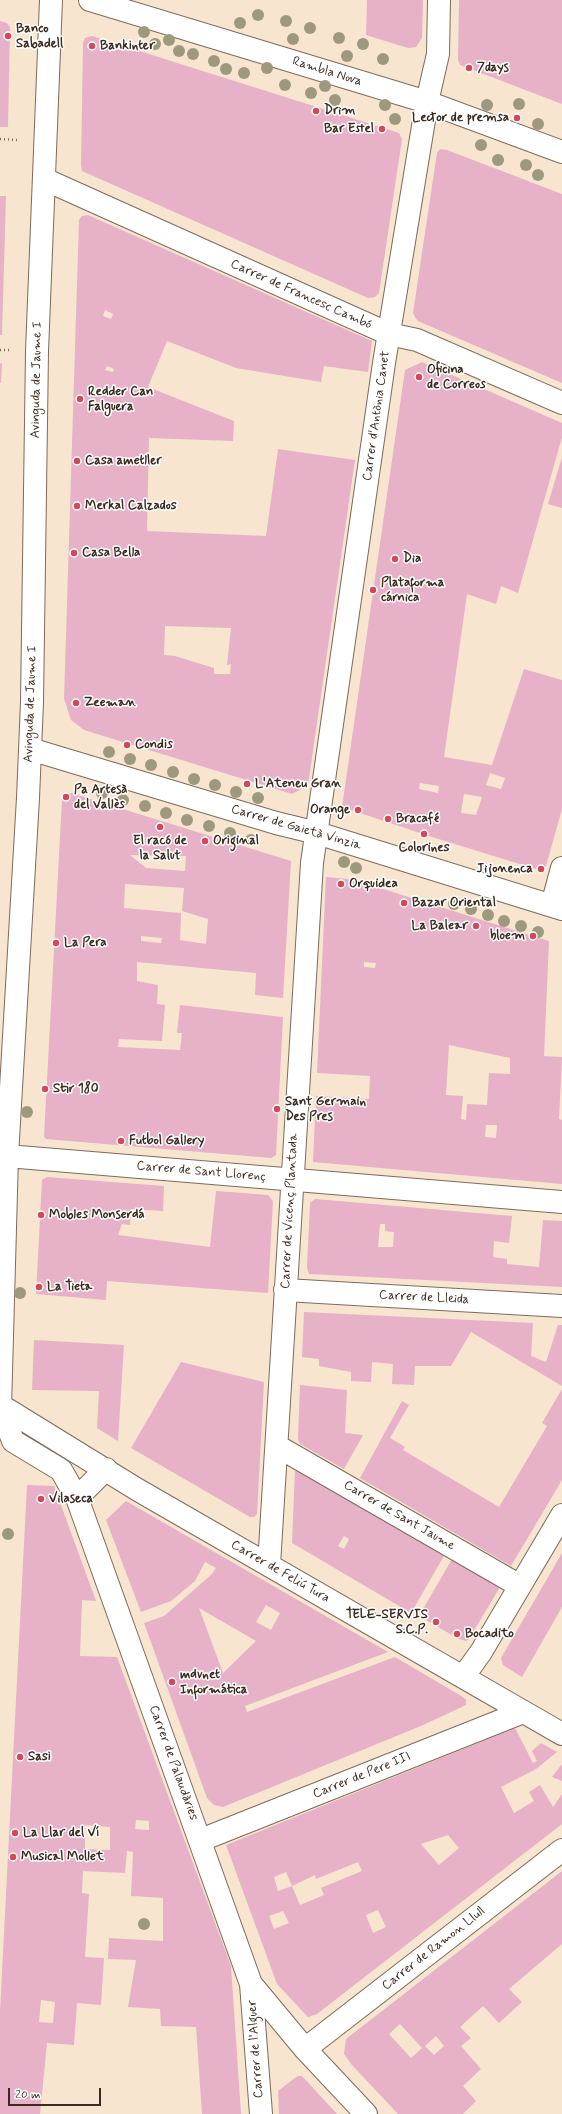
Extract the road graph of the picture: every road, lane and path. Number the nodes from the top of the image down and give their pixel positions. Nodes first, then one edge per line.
1 (51, 0) edge
2 (90, 0) edge
3 (439, 0) edge
4 (427, 102) junction
5 (0, 139) edge
6 (17, 140) dead end
7 (562, 152) edge
8 (44, 179) junction
9 (389, 334) junction
10 (0, 350) edge
11 (13, 350) dead end
12 (562, 403) edge
13 (30, 749) junction
14 (317, 833) junction
15 (562, 868) edge
16 (557, 907) edge
17 (8, 1000) edge
18 (7, 1156) junction
19 (292, 1180) junction
20 (562, 1202) edge
21 (2, 1213) edge
22 (286, 1290) junction
23 (562, 1306) edge
24 (0, 1405) edge
25 (0, 1408) edge
26 (277, 1446) junction
27 (106, 1469) junction
28 (77, 1498) junction
29 (562, 1515) edge
30 (269, 1566) junction
31 (520, 1586) junction
32 (463, 1677) junction
33 (523, 1712) junction
34 (562, 1734) edge
35 (201, 1840) junction
36 (562, 1850) edge
37 (251, 1984) junction
38 (305, 2049) junction
39 (261, 2114) edge
40 (366, 2114) edge

1 - 8 street, Avinguda de Jaume I
2 - 4 street, Rambla Nova
3 - 4 street, Carrer d'Antònia Canet
4 - 7 street, Rambla Nova
4 - 9 street, Carrer d'Antònia Canet
5 - 6 path
8 - 9 street, Carrer de Francesc Cambó
8 - 13 street, Avinguda de Jaume I
9 - 12 street, Carrer de Francesc Cambó
9 - 14 street, Carrer d'Antònia Canet
10 - 11 path
13 - 14 street, Carrer de Gaietà Vinzia
13 - 17 street, Avinguda de Jaume I
14 - 16 street, Carrer de Gaietà Vinzia
14 - 19 street, Carrer de Vicenç Plantada
15 - 16 street
17 - 18 street, Avinguda de Jaume I
18 - 19 street, Carrer de Sant Llorenç
18 - 21 street, Avinguda de Jaume I
19 - 20 street, Carrer de Sant Llorenç
19 - 22 street, Carrer de Vicenç Plantada
21 - 24 street, Avinguda de Jaume I
22 - 23 street, Carrer de Lleida
22 - 26 street, Carrer de Vicenç Plantada
24 - 25 street, Avinguda de Jaume I
24 - 27 street, Carrer de Feliú Tura
24 - 28 street, Carrer de Palaudàries
26 - 30 street, Carrer de Vicenç Plantada
26 - 31 street, Carrer de Sant Jaume
27 - 28 street
27 - 30 street, Carrer de Feliú Tura
28 - 35 street, Carrer de Palaudàries
29 - 31 street
30 - 32 street, Carrer de Feliú Tura
31 - 32 street
32 - 33 street, Carrer de Feliú Tura
33 - 34 street, Carrer de Feliú Tura
33 - 35 street, Carrer de Pere III
35 - 37 street, Carrer de Palaudàries
36 - 38 street, Carrer de Ramon Llull
37 - 38 street, Carrer de Palaudàries
37 - 39 street, Carrer de l'Alguer
38 - 40 street, Carrer de Palaudàries

